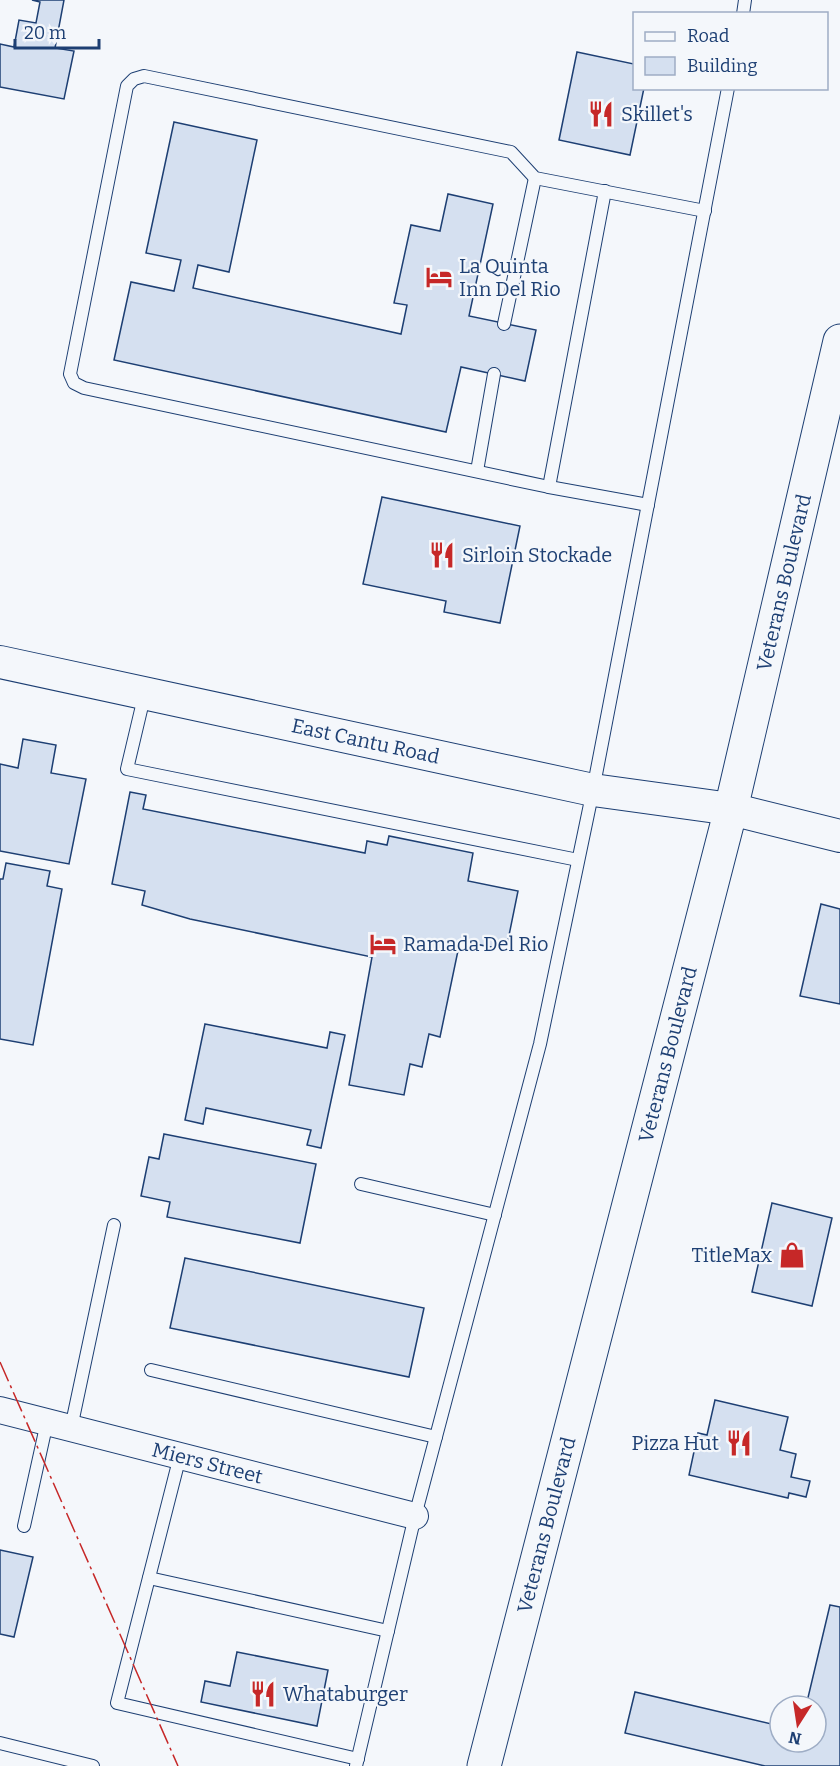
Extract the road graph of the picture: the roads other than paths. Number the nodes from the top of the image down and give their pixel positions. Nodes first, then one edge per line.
1 (728, 90) edge
2 (535, 178) junction
3 (605, 191) junction
4 (705, 211) junction
5 (504, 324) dead end
6 (840, 341) edge
7 (494, 374) dead end
8 (477, 471) junction
9 (549, 487) junction
10 (648, 506) junction
11 (0, 662) edge
12 (145, 693) junction
13 (593, 790) junction
14 (731, 808) junction
15 (840, 836) edge
16 (578, 860) junction
17 (361, 1184) dead end
18 (495, 1215) junction
19 (114, 1225) dead end
20 (151, 1370) dead end
21 (0, 1410) edge
22 (59, 1425) junction
23 (436, 1437) junction
24 (180, 1455) junction
25 (415, 1516) junction
26 (24, 1526) dead end
27 (148, 1578) junction
28 (388, 1631) junction
29 (0, 1743) edge
30 (357, 1762) edge
31 (93, 1766) edge
32 (484, 1766) edge

1 - 4 lane
2 - 3 lane
2 - 5 lane
2 - 8 lane
3 - 4 lane
3 - 9 lane
4 - 10 lane
6 - 14 main road, Veterans Boulevard
7 - 8 lane
8 - 9 lane
9 - 10 lane
10 - 13 lane
11 - 12 street, East Cantu Road
12 - 13 street, East Cantu Road
12 - 16 lane
13 - 14 street, East Cantu Road
13 - 16 lane
14 - 15 street, East Cantu Road
14 - 32 main road, Veterans Boulevard
16 - 18 lane
17 - 18 lane
18 - 23 lane
19 - 22 lane
20 - 23 lane
21 - 22 street, Miers Street
22 - 24 street, Miers Street
22 - 26 lane
23 - 25 lane
24 - 25 street, Miers Street
24 - 27 lane
25 - 28 lane
27 - 28 lane
27 - 30 lane
28 - 30 lane
29 - 31 lane

